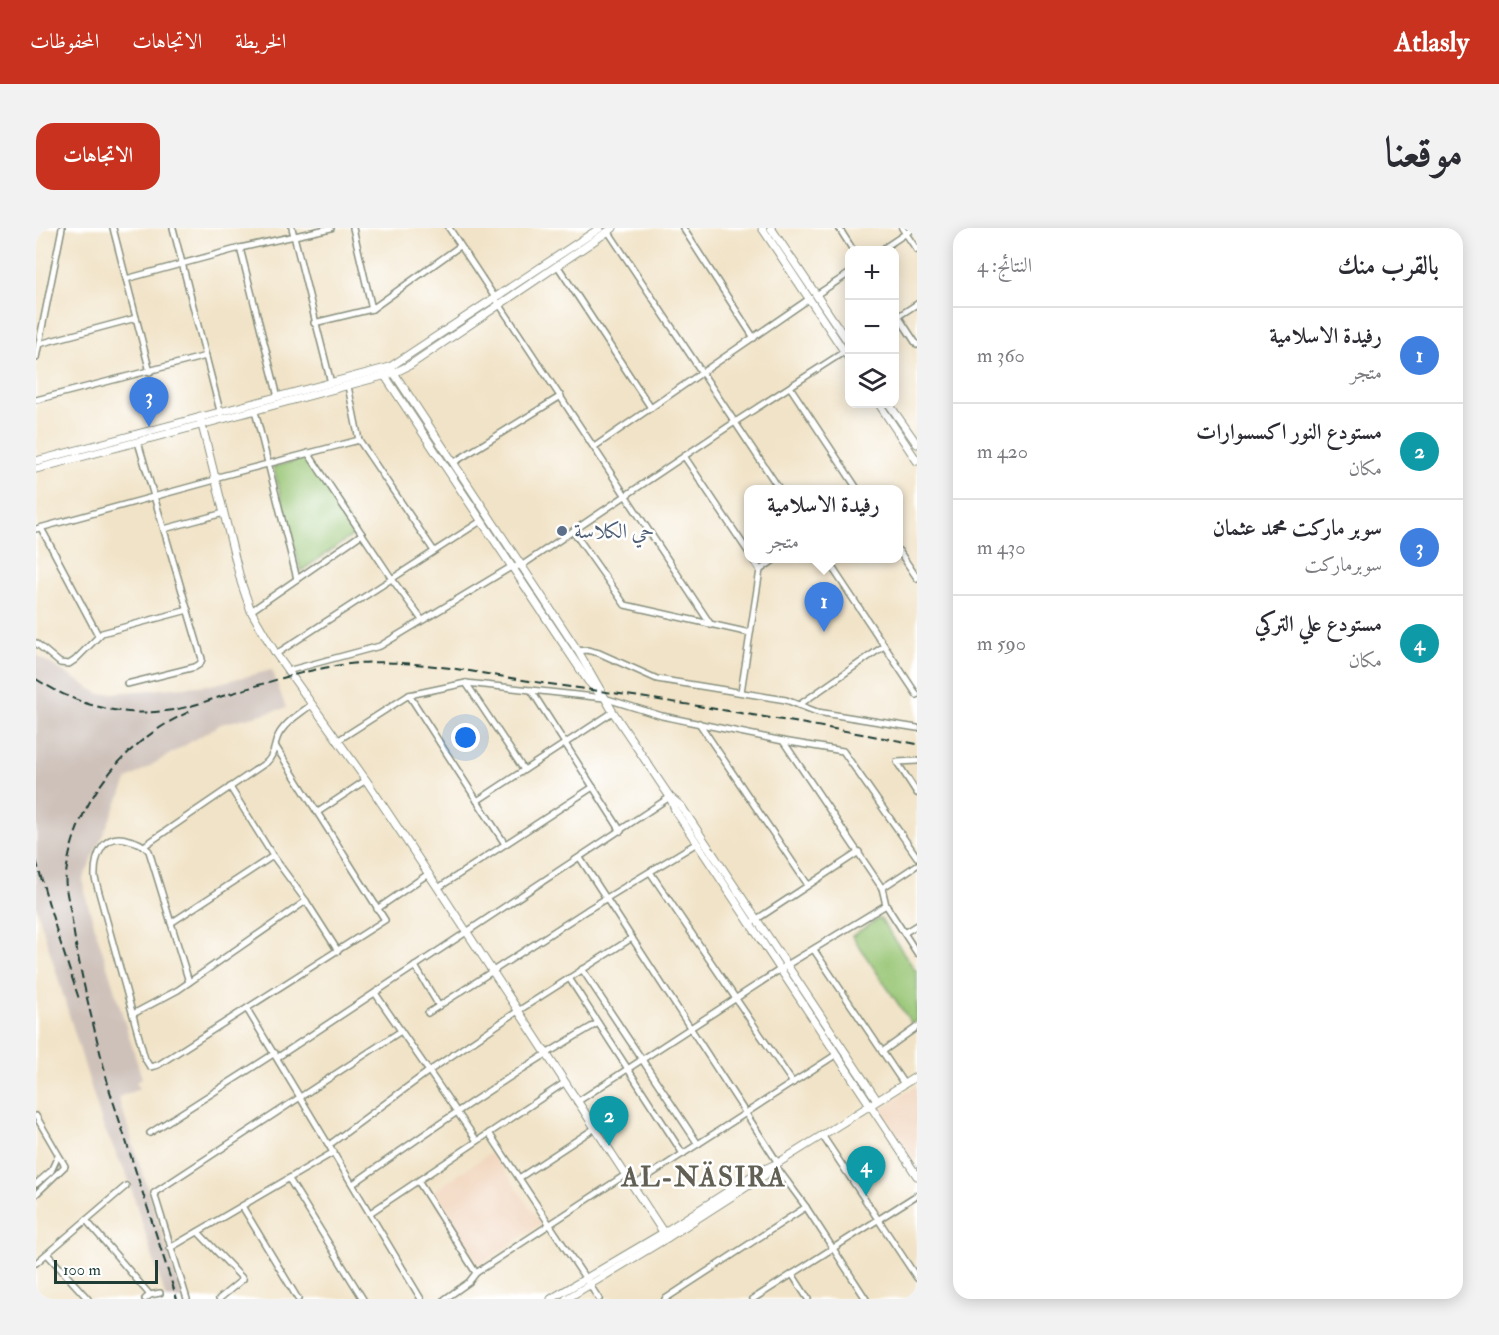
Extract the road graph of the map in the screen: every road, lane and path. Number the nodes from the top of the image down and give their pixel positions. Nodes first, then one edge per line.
1 (62, 228) edge
2 (113, 228) edge
3 (173, 228) edge
4 (292, 228) edge
5 (331, 228) edge
6 (353, 228) edge
7 (449, 228) edge
8 (600, 228) edge
9 (683, 228) edge
10 (762, 228) edge
11 (771, 228) edge
12 (839, 228) edge
13 (914, 228) edge
14 (610, 230) edge
15 (904, 230) edge
16 (295, 237) junction
17 (460, 246) junction
18 (850, 246) edge
19 (886, 246) edge
20 (240, 248) junction
21 (917, 250) edge
22 (182, 264) junction
23 (557, 265) junction
24 (845, 276) edge
25 (126, 279) junction
26 (816, 295) junction
27 (809, 299) junction
28 (498, 302) junction
29 (917, 304) edge
30 (372, 309) junction
31 (899, 315) edge
32 (136, 318) junction
33 (899, 321) edge
34 (314, 323) junction
35 (754, 338) junction
36 (845, 343) edge
37 (39, 344) junction
38 (845, 344) edge
39 (917, 345) edge
40 (845, 350) edge
41 (206, 356) junction
42 (36, 358) edge
43 (392, 370) junction
44 (150, 372) junction
45 (383, 373) junction
46 (702, 373) junction
47 (331, 383) junction
48 (348, 386) junction
49 (790, 387) junction
50 (561, 396) junction
51 (278, 397) junction
52 (36, 400) edge
53 (651, 408) junction
54 (882, 408) edge
55 (892, 408) edge
56 (255, 411) junction
57 (221, 416) junction
58 (201, 421) junction
59 (735, 422) junction
60 (359, 440) junction
61 (138, 441) junction
62 (917, 444) edge
63 (594, 447) junction
64 (308, 453) junction
65 (684, 456) junction
66 (917, 460) edge
67 (36, 461) edge
68 (267, 464) junction
69 (453, 464) junction
70 (36, 469) edge
71 (215, 479) junction
72 (777, 485) edge
73 (855, 485) edge
74 (627, 495) junction
75 (154, 497) junction
76 (224, 513) junction
77 (481, 520) junction
78 (38, 528) edge
79 (164, 529) junction
80 (573, 531) junction
81 (362, 534) junction
82 (744, 546) edge
83 (434, 551) junction
84 (903, 556) edge
85 (755, 563) edge
86 (770, 563) edge
87 (829, 563) edge
88 (521, 566) junction
89 (512, 567) junction
90 (915, 569) edge
91 (760, 570) junction
92 (917, 578) edge
93 (297, 579) junction
94 (392, 579) junction
95 (188, 610) junction
96 (251, 610) junction
97 (422, 620) junction
98 (711, 625) junction
99 (750, 633) junction
100 (98, 635) junction
101 (36, 643) edge
102 (885, 646) junction
103 (578, 651) junction
104 (276, 654) junction
105 (287, 671) junction
106 (466, 683) junction
107 (127, 684) dead end
108 (531, 690) junction
109 (741, 692) junction
110 (409, 695) junction
111 (917, 695) edge
112 (604, 698) junction
113 (311, 705) junction
114 (799, 705) junction
115 (613, 712) junction
116 (699, 723) junction
117 (917, 728) edge
118 (337, 741) junction
119 (783, 741) junction
120 (565, 743) junction
121 (276, 747) junction
122 (917, 761) edge
123 (524, 770) junction
124 (366, 780) junction
125 (230, 787) junction
126 (593, 787) junction
127 (917, 793) edge
128 (670, 797) junction
129 (477, 801) junction
130 (318, 812) junction
131 (621, 831) junction
132 (697, 843) junction
133 (505, 844) junction
134 (144, 846) junction
135 (859, 852) junction
136 (273, 856) junction
137 (917, 857) edge
138 (580, 858) junction
139 (917, 865) edge
140 (650, 872) junction
141 (428, 874) junction
142 (808, 885) junction
143 (438, 888) junction
144 (882, 888) junction
145 (606, 899) junction
146 (306, 902) junction
147 (886, 905) junction
148 (378, 909) junction
149 (754, 921) junction
150 (171, 923) junction
151 (917, 925) edge
152 (466, 932) junction
153 (904, 933) junction
154 (632, 938) junction
155 (814, 950) junction
156 (338, 951) junction
157 (917, 953) edge
158 (415, 966) junction
159 (784, 967) junction
160 (582, 969) junction
161 (492, 972) junction
162 (568, 978) junction
163 (189, 982) junction
164 (375, 993) junction
165 (736, 998) junction
166 (439, 1006) junction
167 (247, 1009) junction
168 (518, 1011) junction
169 (428, 1012) dead end
170 (133, 1014) junction
171 (598, 1023) junction
172 (690, 1028) junction
173 (917, 1028) edge
174 (401, 1030) junction
175 (882, 1052) junction
176 (545, 1053) junction
177 (837, 1054) junction
178 (276, 1055) junction
179 (641, 1060) junction
180 (628, 1069) junction
181 (429, 1071) junction
182 (917, 1076) edge
183 (564, 1083) junction
184 (793, 1083) junction
185 (904, 1084) junction
186 (302, 1098) junction
187 (878, 1100) junction
188 (577, 1102) junction
189 (869, 1106) junction
190 (456, 1112) junction
191 (746, 1113) junction
192 (36, 1116) edge
193 (595, 1128) junction
194 (150, 1133) dead end
195 (489, 1133) junction
196 (822, 1135) junction
197 (477, 1142) junction
198 (329, 1144) junction
199 (698, 1144) junction
200 (334, 1152) junction
201 (683, 1154) junction
202 (58, 1156) junction
203 (777, 1164) junction
204 (626, 1175) junction
205 (917, 1176) edge
206 (519, 1178) junction
207 (289, 1179) junction
208 (418, 1181) junction
209 (36, 1184) edge
210 (353, 1184) junction
211 (126, 1186) dead end
212 (633, 1186) junction
213 (36, 1194) edge
214 (917, 1195) edge
215 (242, 1206) junction
216 (806, 1207) junction
217 (370, 1213) junction
218 (879, 1220) junction
219 (86, 1221) junction
220 (550, 1225) junction
221 (198, 1232) junction
222 (665, 1236) junction
223 (170, 1248) junction
224 (833, 1249) junction
225 (47, 1254) junction
226 (36, 1263) edge
227 (476, 1273) junction
228 (792, 1274) junction
229 (917, 1278) edge
230 (588, 1282) junction
231 (160, 1293) dead end
232 (147, 1297) edge
233 (88, 1299) edge
234 (187, 1299) edge
235 (219, 1299) edge
236 (297, 1299) edge
237 (363, 1299) edge
238 (421, 1299) edge
239 (445, 1299) edge
240 (551, 1299) edge
241 (566, 1299) edge
242 (599, 1299) edge
243 (665, 1299) edge
244 (753, 1299) edge
245 (808, 1299) edge
246 (866, 1299) edge

1 - 37 street
2 - 25 street
3 - 22 street
4 - 16 street
5 - 16 street
6 - 30 street
7 - 17 street
8 - 28 street
9 - 35 street
10 - 27 street
11 - 26 street
12 - 18 street
13 - 15 street
14 - 23 street
14 - 46 street
15 - 19 street
15 - 21 street
16 - 20 street
16 - 34 street
17 - 28 street
17 - 30 street
20 - 22 street
20 - 51 street
22 - 25 street
22 - 41 street
23 - 28 street
23 - 53 street
24 - 26 street
25 - 32 street
26 - 36 street
27 - 35 street
27 - 38 street
28 - 43 street
28 - 50 street
29 - 31 street
30 - 34 street
32 - 37 street
32 - 44 street
33 - 39 street
34 - 47 street
35 - 46 street
37 - 42 street
40 - 49 street
41 - 44 street
41 - 57 street
43 - 45 street
43 - 69 street
44 - 52 street
45 - 47 street
45 - 48 street
45 - 77 street
46 - 53 street
46 - 59 street
47 - 51 street
48 - 56 street
48 - 60 street
49 - 59 street
49 - 73 street
50 - 63 street
50 - 69 street
51 - 57 street
53 - 63 street
54 - 66 street
55 - 62 street
56 - 57 street
56 - 68 street
57 - 58 street
58 - 61 street
58 - 67 street
58 - 71 street
59 - 65 street
59 - 72 street
60 - 64 street
60 - 83 street
61 - 70 street
61 - 75 street
63 - 74 street
64 - 68 street
64 - 81 street
65 - 74 street
65 - 82 street
68 - 71 street
68 - 93 street
69 - 88 street
71 - 75 street
71 - 76 street
74 - 80 street
74 - 98 street
75 - 78 street
75 - 79 street
76 - 79 street
76 - 96 street
77 - 83 street
77 - 89 street
78 - 100 street
79 - 95 street
80 - 88 street
80 - 98 street
81 - 93 street
81 - 94 street
83 - 94 street
84 - 90 street
85 - 91 street
86 - 91 street
87 - 102 street
88 - 89 street
88 - 103 street
89 - 97 street
89 - 112 street
90 - 92 street
91 - 99 street
93 - 96 street
94 - 97 street
94 - 104 street
95 - 100 street
95 - 107 street
96 - 104 street
97 - 105 street
98 - 99 street
99 - 109 street
100 - 101 street
102 - 111 street
102 - 114 street
103 - 109 street
103 - 112 street
104 - 105 street
105 - 113 street
106 - 108 street
106 - 110 street
106 - 123 street
108 - 112 street
108 - 120 street
109 - 114 street
110 - 118 street
110 - 129 street
112 - 115 street
112 - 116 street
113 - 118 street
113 - 121 street
114 - 117 street
115 - 120 street
115 - 128 street
116 - 119 street
116 - 142 street
118 - 124 street
119 - 135 street
119 - 137 street
120 - 123 street
120 - 126 street
121 - 125 street
121 - 130 street
122 - 127 street
123 - 129 street
124 - 130 street
124 - 141 street
125 - 134 street
125 - 136 street
126 - 131 street
126 - 133 street
128 - 131 street
128 - 132 street
128 - 149 street
129 - 133 street
130 - 148 street
131 - 138 street
132 - 140 street
132 - 149 street
133 - 143 street
134 - 150 street
134 - 170 street
135 - 142 street
135 - 144 street
136 - 146 street
136 - 150 street
138 - 145 street
138 - 152 street
139 - 144 street
140 - 145 street
140 - 165 street
141 - 143 street
141 - 148 street
142 - 149 street
143 - 152 street
144 - 147 street
145 - 154 street
145 - 161 street
146 - 156 street
146 - 163 street
147 - 153 street
147 - 155 street
148 - 156 street
149 - 159 street
150 - 163 street
151 - 153 street
152 - 158 street
152 - 161 street
153 - 157 street
154 - 160 street
154 - 172 street
155 - 159 street
155 - 175 street
156 - 167 street
158 - 164 street
158 - 166 street
159 - 165 street
159 - 177 street
159 - 187 street
160 - 162 street
160 - 179 street
161 - 166 street
161 - 168 street
162 - 168 street
162 - 171 street
163 - 170 street
164 - 174 street
164 - 178 street
165 - 172 street
165 - 184 street
166 - 169 street
167 - 170 street
167 - 178 street
168 - 176 street
168 - 181 street
171 - 176 street
171 - 180 street
172 - 179 street
172 - 191 street
173 - 175 street
174 - 181 street
174 - 186 street
175 - 185 street
176 - 183 street
176 - 190 street
177 - 184 street
177 - 189 street
178 - 186 street
178 - 194 street
179 - 180 street
179 - 199 street
180 - 188 street
180 - 201 street
181 - 190 street
181 - 198 street
182 - 185 street
183 - 188 street
183 - 195 street
184 - 191 street
185 - 187 street
186 - 198 street
186 - 223 street
187 - 189 street
188 - 193 street
189 - 196 street
189 - 205 street
190 - 197 street
190 - 210 street
191 - 199 street
191 - 203 street
192 - 202 street
193 - 204 street
193 - 206 street
195 - 197 street
195 - 206 street
196 - 203 street
196 - 218 street
197 - 208 street
198 - 200 street
199 - 201 street
200 - 207 street
200 - 210 street
201 - 212 street
202 - 209 street
202 - 213 street
203 - 216 street
203 - 222 street
204 - 212 street
204 - 220 street
206 - 220 street
207 - 215 street
207 - 237 street
208 - 217 street
208 - 227 street
210 - 217 street
211 - 219 street
212 - 222 street
214 - 218 street
215 - 221 street
215 - 236 street
216 - 224 street
216 - 243 street
217 - 238 street
218 - 224 street
218 - 229 street
219 - 225 street
219 - 232 street
220 - 227 street
220 - 230 street
221 - 223 street
221 - 235 street
222 - 230 street
223 - 234 street
224 - 228 street
224 - 246 street
225 - 226 street
225 - 233 street
227 - 239 street
228 - 244 street
228 - 245 street
230 - 240 street
230 - 241 street
230 - 242 street
231 - 232 street

